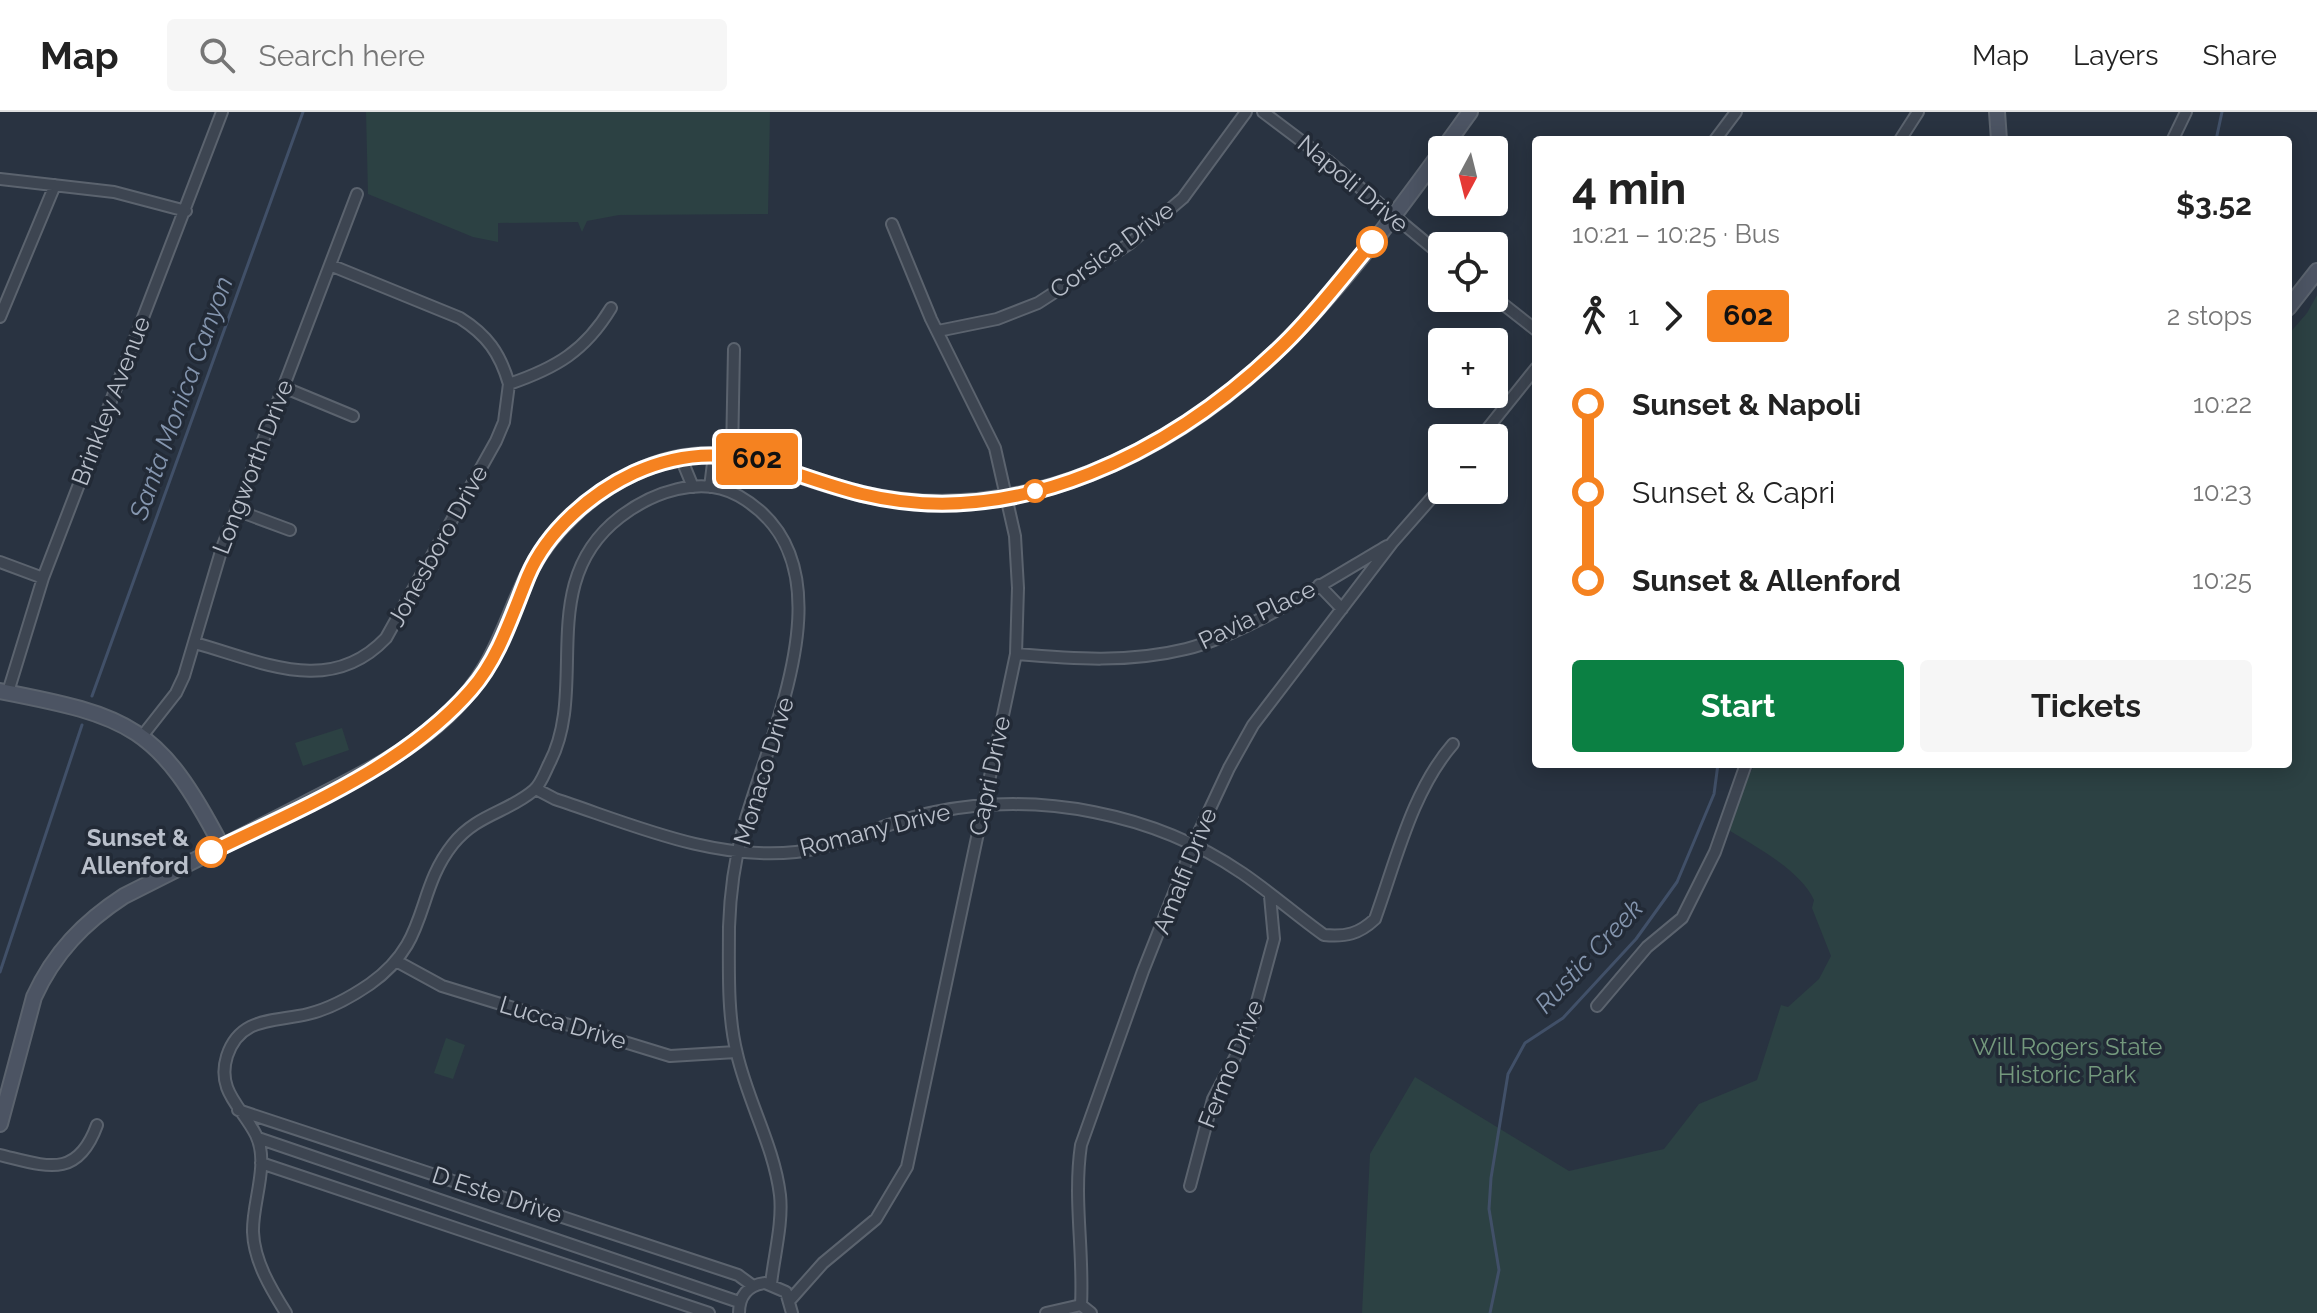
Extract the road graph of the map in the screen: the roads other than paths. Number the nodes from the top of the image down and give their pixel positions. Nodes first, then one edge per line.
1 (222, 112) edge
2 (1246, 112) edge
3 (1263, 112) edge
4 (1470, 112) edge
5 (1736, 112) edge
6 (1918, 112) edge
7 (1997, 112) edge
8 (2186, 112) edge
9 (1718, 136) edge
10 (1903, 136) edge
11 (1999, 136) edge
12 (2174, 136) edge
13 (0, 179) edge
14 (55, 185) junction
15 (357, 194) dead end
16 (186, 211) junction
17 (1393, 218) junction
18 (892, 224) dead end
19 (1428, 245) edge
20 (330, 265) junction
21 (2317, 271) edge
22 (2292, 303) edge
23 (611, 308) dead end
24 (1508, 308) edge
25 (0, 317) edge
26 (1532, 327) edge
27 (938, 331) junction
28 (734, 349) dead end
29 (1532, 373) edge
30 (509, 384) junction
31 (283, 387) junction
32 (353, 416) dead end
33 (1491, 424) edge
34 (714, 455) junction
35 (732, 455) junction
36 (681, 458) junction
37 (693, 487) junction
38 (710, 487) junction
39 (1007, 498) junction
40 (1428, 502) edge
41 (236, 510) junction
42 (290, 530) dead end
43 (1392, 543) junction
44 (0, 562) edge
45 (43, 578) junction
46 (1319, 585) junction
47 (1342, 609) junction
48 (195, 643) junction
49 (1016, 654) junction
50 (4, 691) edge
51 (143, 735) junction
52 (1453, 744) dead end
53 (1745, 768) edge
54 (536, 789) junction
55 (984, 804) junction
56 (1193, 845) junction
57 (222, 847) junction
58 (739, 850) junction
59 (1270, 896) junction
60 (398, 962) junction
61 (1597, 1006) dead end
62 (736, 1052) junction
63 (238, 1110) junction
64 (0, 1124) edge
65 (97, 1125) dead end
66 (258, 1138) junction
67 (0, 1155) edge
68 (261, 1163) junction
69 (1190, 1186) dead end
70 (771, 1284) junction
71 (753, 1286) junction
72 (791, 1299) junction
73 (1081, 1305) junction
74 (739, 1308) edge
75 (286, 1313) edge
76 (709, 1313) edge
77 (792, 1313) edge
78 (1046, 1313) edge
79 (1091, 1313) edge

1 - 16 street, Brinkley Avenue
2 - 27 street, Corsica Drive
3 - 17 street, Napoli Drive
4 - 17 main road
5 - 9 street
6 - 10 street
7 - 11 main road
8 - 12 street
13 - 14 street
14 - 16 street
14 - 25 street
15 - 20 street, Longworth Drive
16 - 45 street, Brinkley Avenue
17 - 19 street, Napoli Drive
17 - 39 main road
18 - 27 street, Capri Drive
20 - 30 street
20 - 31 street, Longworth Drive
21 - 22 main road
23 - 30 street
24 - 26 street
27 - 39 street, Capri Drive
28 - 35 street
29 - 33 street
30 - 48 street, Jonesboro Drive
31 - 32 street
31 - 41 street, Longworth Drive
34 - 35 main road
34 - 36 main road
34 - 38 street
35 - 39 main road
36 - 37 street
36 - 57 main road
37 - 38 street, Monaco Drive
37 - 54 street, Monaco Drive
38 - 58 street, Monaco Drive
39 - 49 street, Capri Drive
40 - 43 street, Amalfi Drive
41 - 42 street
41 - 48 street, Longworth Drive
43 - 46 street, Pavia Place
43 - 47 street, Amalfi Drive
44 - 45 street
45 - 50 street, Brinkley Avenue
46 - 47 street
46 - 49 street, Pavia Place
47 - 56 street, Amalfi Drive
48 - 51 street, Longworth Drive
49 - 55 street, Capri Drive
50 - 51 main road
51 - 57 main road
52 - 59 street, Romany Drive
53 - 61 street
54 - 58 street, Romany Drive
54 - 60 street
55 - 56 street, Romany Drive
55 - 58 street, Romany Drive
55 - 72 street, Capri Drive
56 - 59 street, Romany Drive
56 - 73 street, Amalfi Drive
57 - 64 main road
58 - 62 street, Monaco Drive
59 - 69 street, Fermo Drive
60 - 62 street, Lucca Drive
60 - 63 street
62 - 70 street, Monaco Drive
63 - 66 street
63 - 71 street, D Este Drive
65 - 67 street
66 - 68 street
66 - 74 street, D Este Drive
68 - 75 street
68 - 76 street, D Este Drive
70 - 71 street
70 - 72 street
71 - 74 street, D Este Drive
72 - 77 street
73 - 78 street
73 - 79 street

